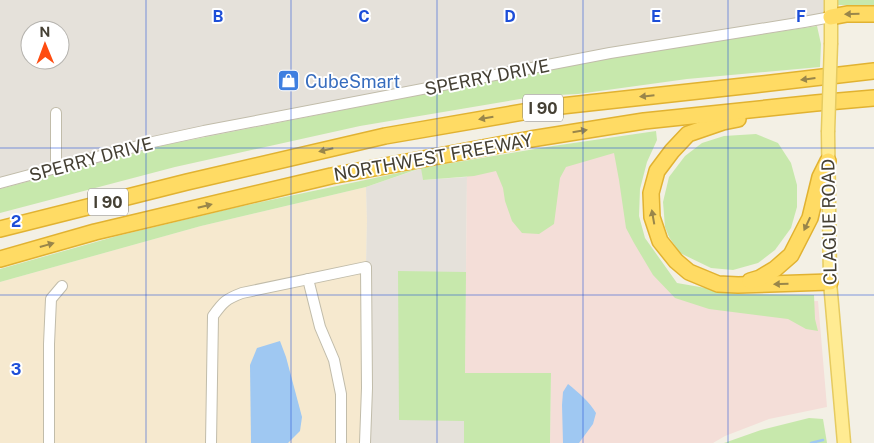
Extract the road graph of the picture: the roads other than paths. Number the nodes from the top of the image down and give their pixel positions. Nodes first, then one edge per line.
1 (831, 0) edge
2 (874, 14) edge
3 (831, 17) junction
4 (874, 71) edge
5 (874, 98) edge
6 (808, 103) junction
7 (56, 113) dead end
8 (828, 161) junction
9 (56, 168) junction
10 (0, 183) edge
11 (0, 229) edge
12 (0, 259) edge
13 (308, 279) junction
14 (830, 282) junction
15 (738, 285) junction
16 (62, 286) dead end
17 (49, 443) edge
18 (211, 443) edge
19 (341, 443) edge
20 (365, 443) edge
21 (844, 443) edge

1 - 3 main road, CLAGUE ROAD
2 -> 3 highway
3 - 8 main road, CLAGUE ROAD, bridge
3 - 9 street, SPERRY DRIVE
4 -> 11 highway, NORTHWEST FREEWAY / I 90
5 - 6 highway, NORTHWEST FREEWAY / I 90
12 -> 6 highway, NORTHWEST FREEWAY / I 90
15 -> 6 highway
7 - 9 street
8 - 14 main road, CLAGUE ROAD
8 -> 15 highway
9 - 10 street, SPERRY DRIVE
13 - 18 street
13 - 19 street
13 - 20 street
14 -> 15 highway
14 - 21 main road, CLAGUE ROAD
16 - 17 street

